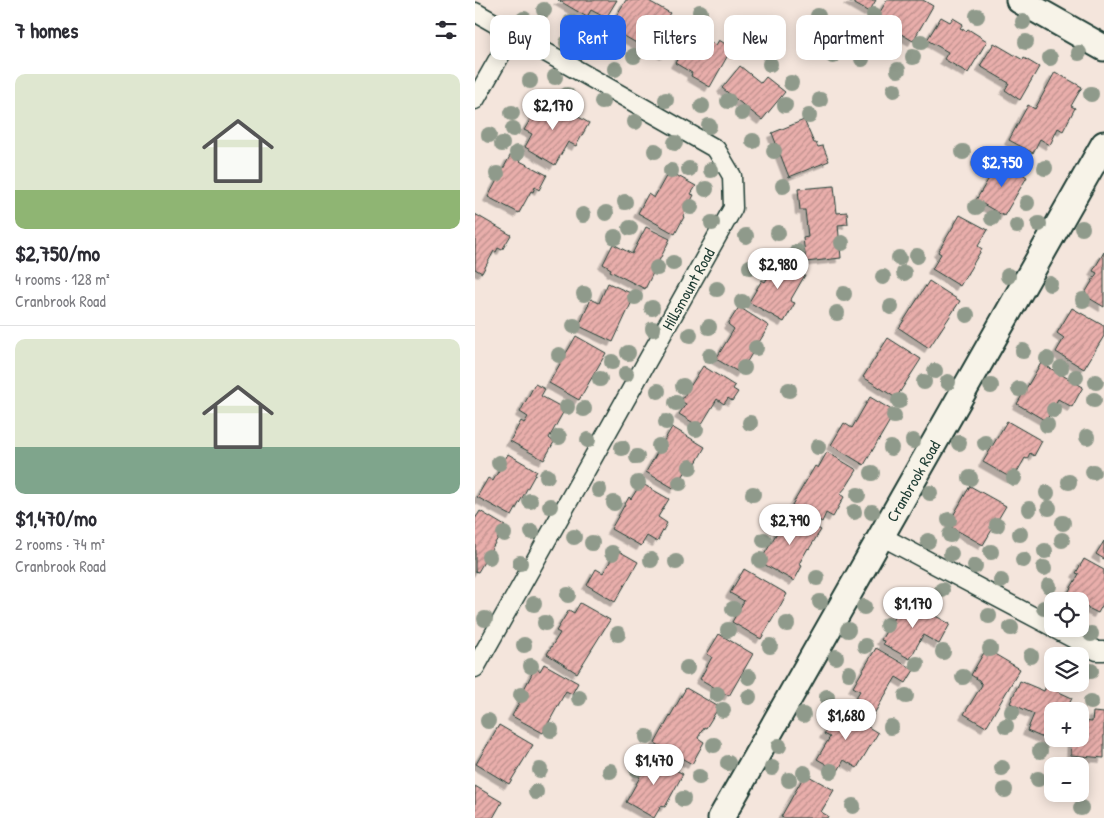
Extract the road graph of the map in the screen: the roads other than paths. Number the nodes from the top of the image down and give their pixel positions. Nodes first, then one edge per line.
1 (1019, 0) edge
2 (475, 12) edge
3 (490, 20) edge
4 (1104, 48) edge
5 (550, 54) edge
6 (498, 60) edge
7 (475, 100) edge
8 (1104, 144) edge
9 (881, 536) junction
10 (1044, 623) edge
11 (1071, 637) edge
12 (1104, 651) edge
13 (475, 668) edge
14 (721, 818) edge

1 - 4 street
2 - 3 street, Hillsmount Road
5 - 13 street, Hillsmount Road
6 - 7 street
8 - 9 street, Cranbrook Road
9 - 10 street
9 - 14 street, Cranbrook Road
11 - 12 street

